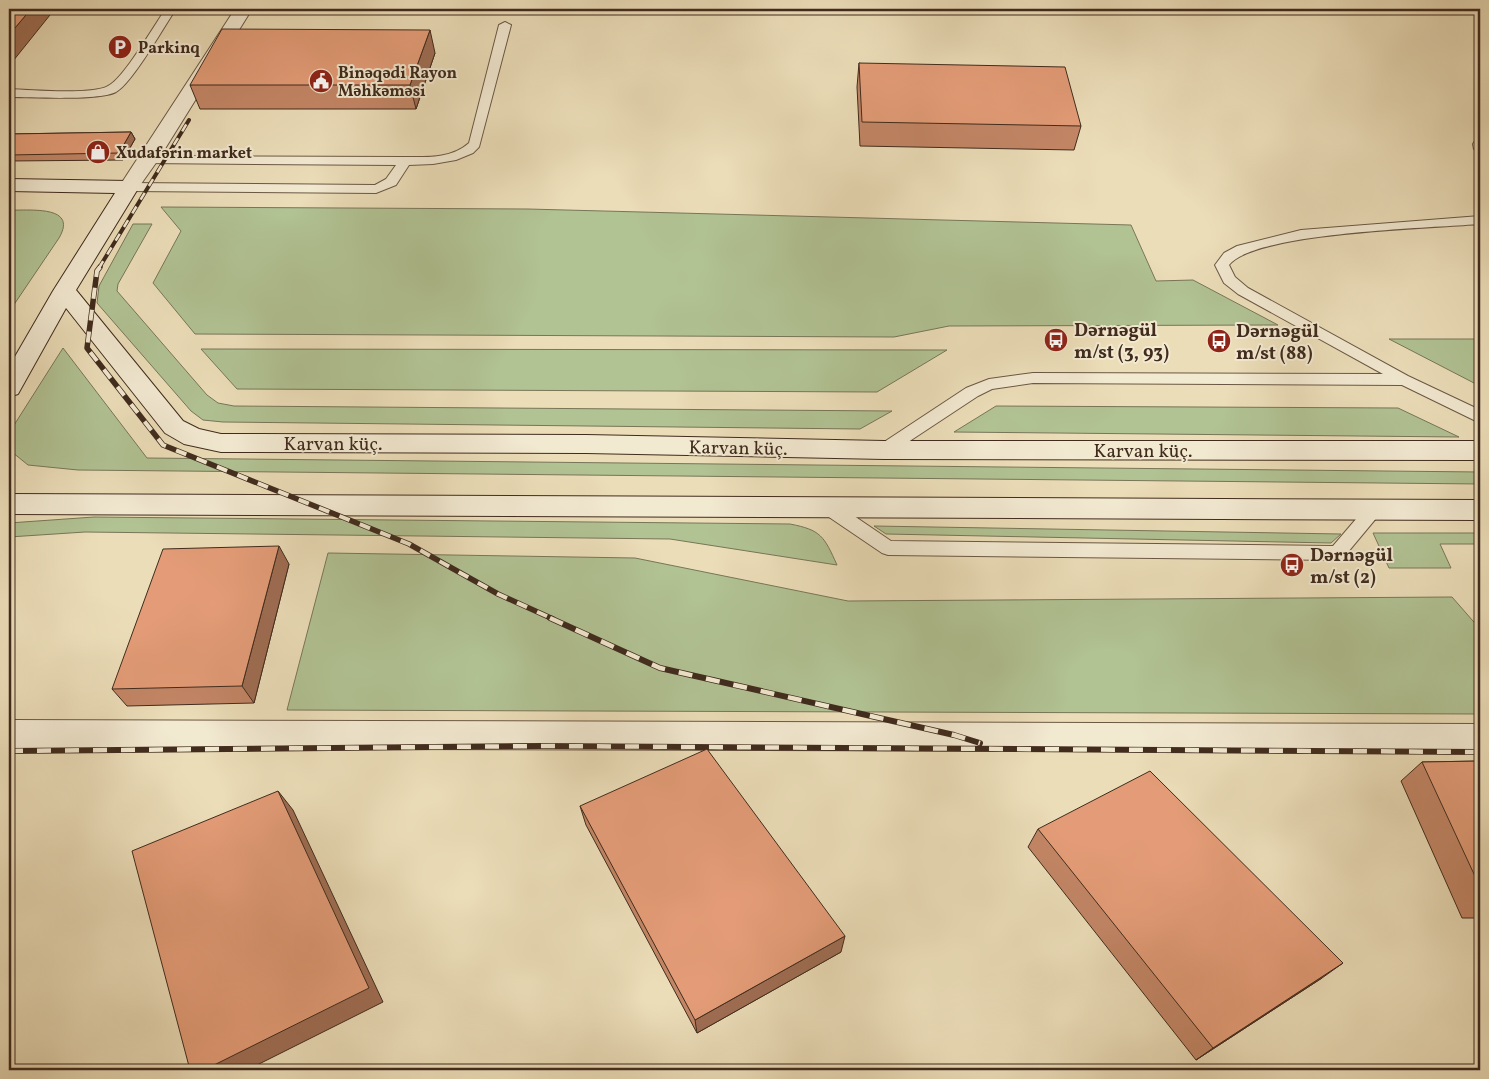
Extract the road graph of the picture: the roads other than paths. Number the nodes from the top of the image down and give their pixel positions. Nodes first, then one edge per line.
1 (279, 9) edge
2 (331, 9) edge
3 (242, 10) edge
4 (169, 12) dead end
5 (505, 25) dead end
6 (9, 94) edge
7 (148, 160) junction
8 (404, 161) junction
9 (9, 185) edge
10 (129, 187) junction
11 (1480, 220) edge
12 (64, 291) junction
13 (1404, 380) junction
14 (9, 388) edge
15 (1480, 417) edge
16 (884, 450) junction
17 (1480, 451) edge
18 (9, 504) edge
19 (829, 508) junction
20 (1374, 510) junction
21 (1480, 510) edge
22 (9, 734) edge
23 (1480, 738) edge

1 - 2 lane
1 - 3 lane
3 - 7 street
4 - 6 lane
5 - 8 lane
7 - 8 lane
7 - 10 street
8 - 10 lane
9 - 10 street
10 - 12 street
11 - 13 lane
12 - 14 street
12 - 16 street, Karvan küç.
13 - 15 lane
13 - 16 lane
16 - 17 street, Karvan küç.
18 - 19 street
19 - 20 street
19 - 20 lane
20 - 21 street
22 - 23 street

